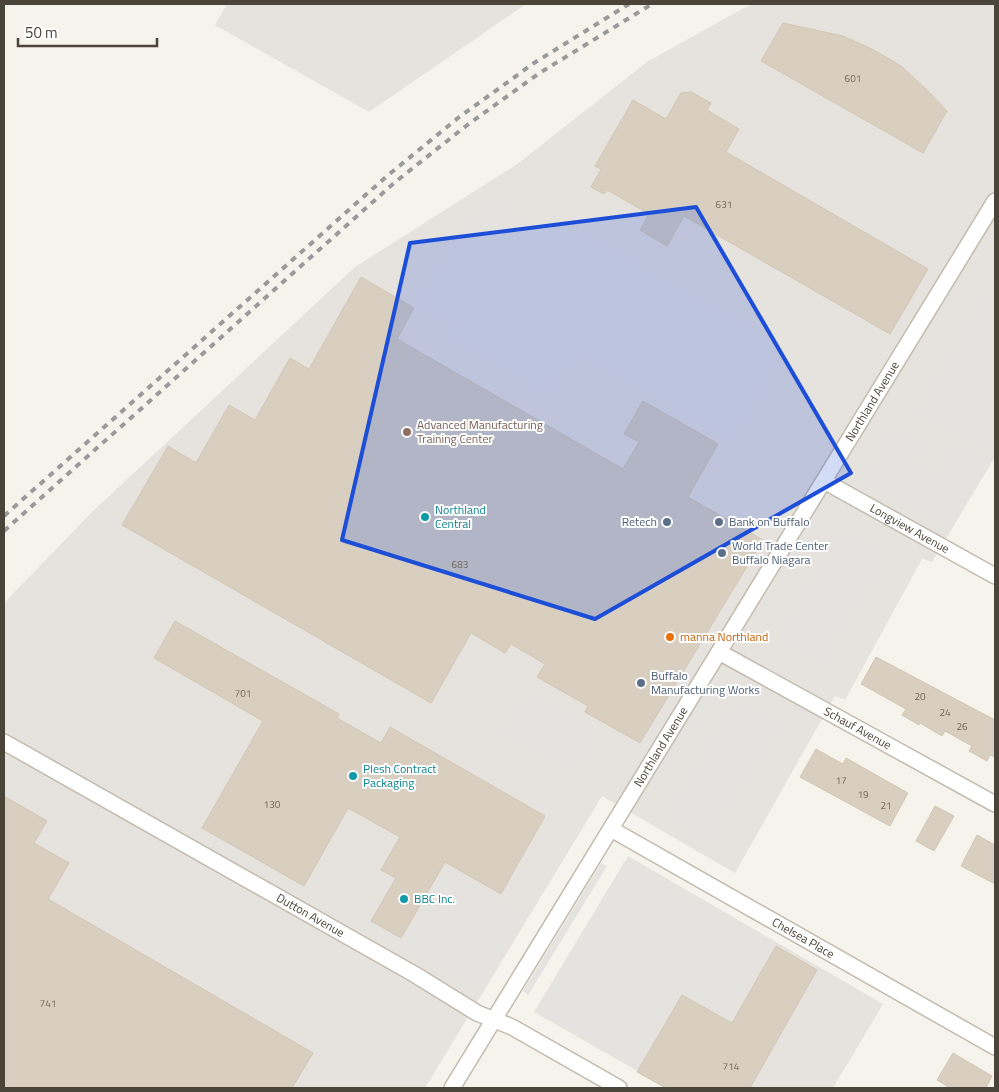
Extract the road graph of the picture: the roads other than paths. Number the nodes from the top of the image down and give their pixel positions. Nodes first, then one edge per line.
1 (995, 201) edge
2 (824, 481) junction
3 (995, 576) edge
4 (718, 652) junction
5 (4, 742) edge
6 (995, 804) edge
7 (611, 829) junction
8 (494, 1020) junction
9 (995, 1047) edge
10 (452, 1088) edge
11 (619, 1088) edge

1 - 2 street, Northland Avenue
2 - 3 street, Longview Avenue
2 - 4 street, Northland Avenue
4 - 6 street, Schauf Avenue
4 - 7 street, Northland Avenue
5 - 8 street, Dutton Avenue
7 - 8 street, Northland Avenue
7 - 9 street, Chelsea Place
8 - 10 street, Northland Avenue
8 - 11 street, Dutton Avenue

